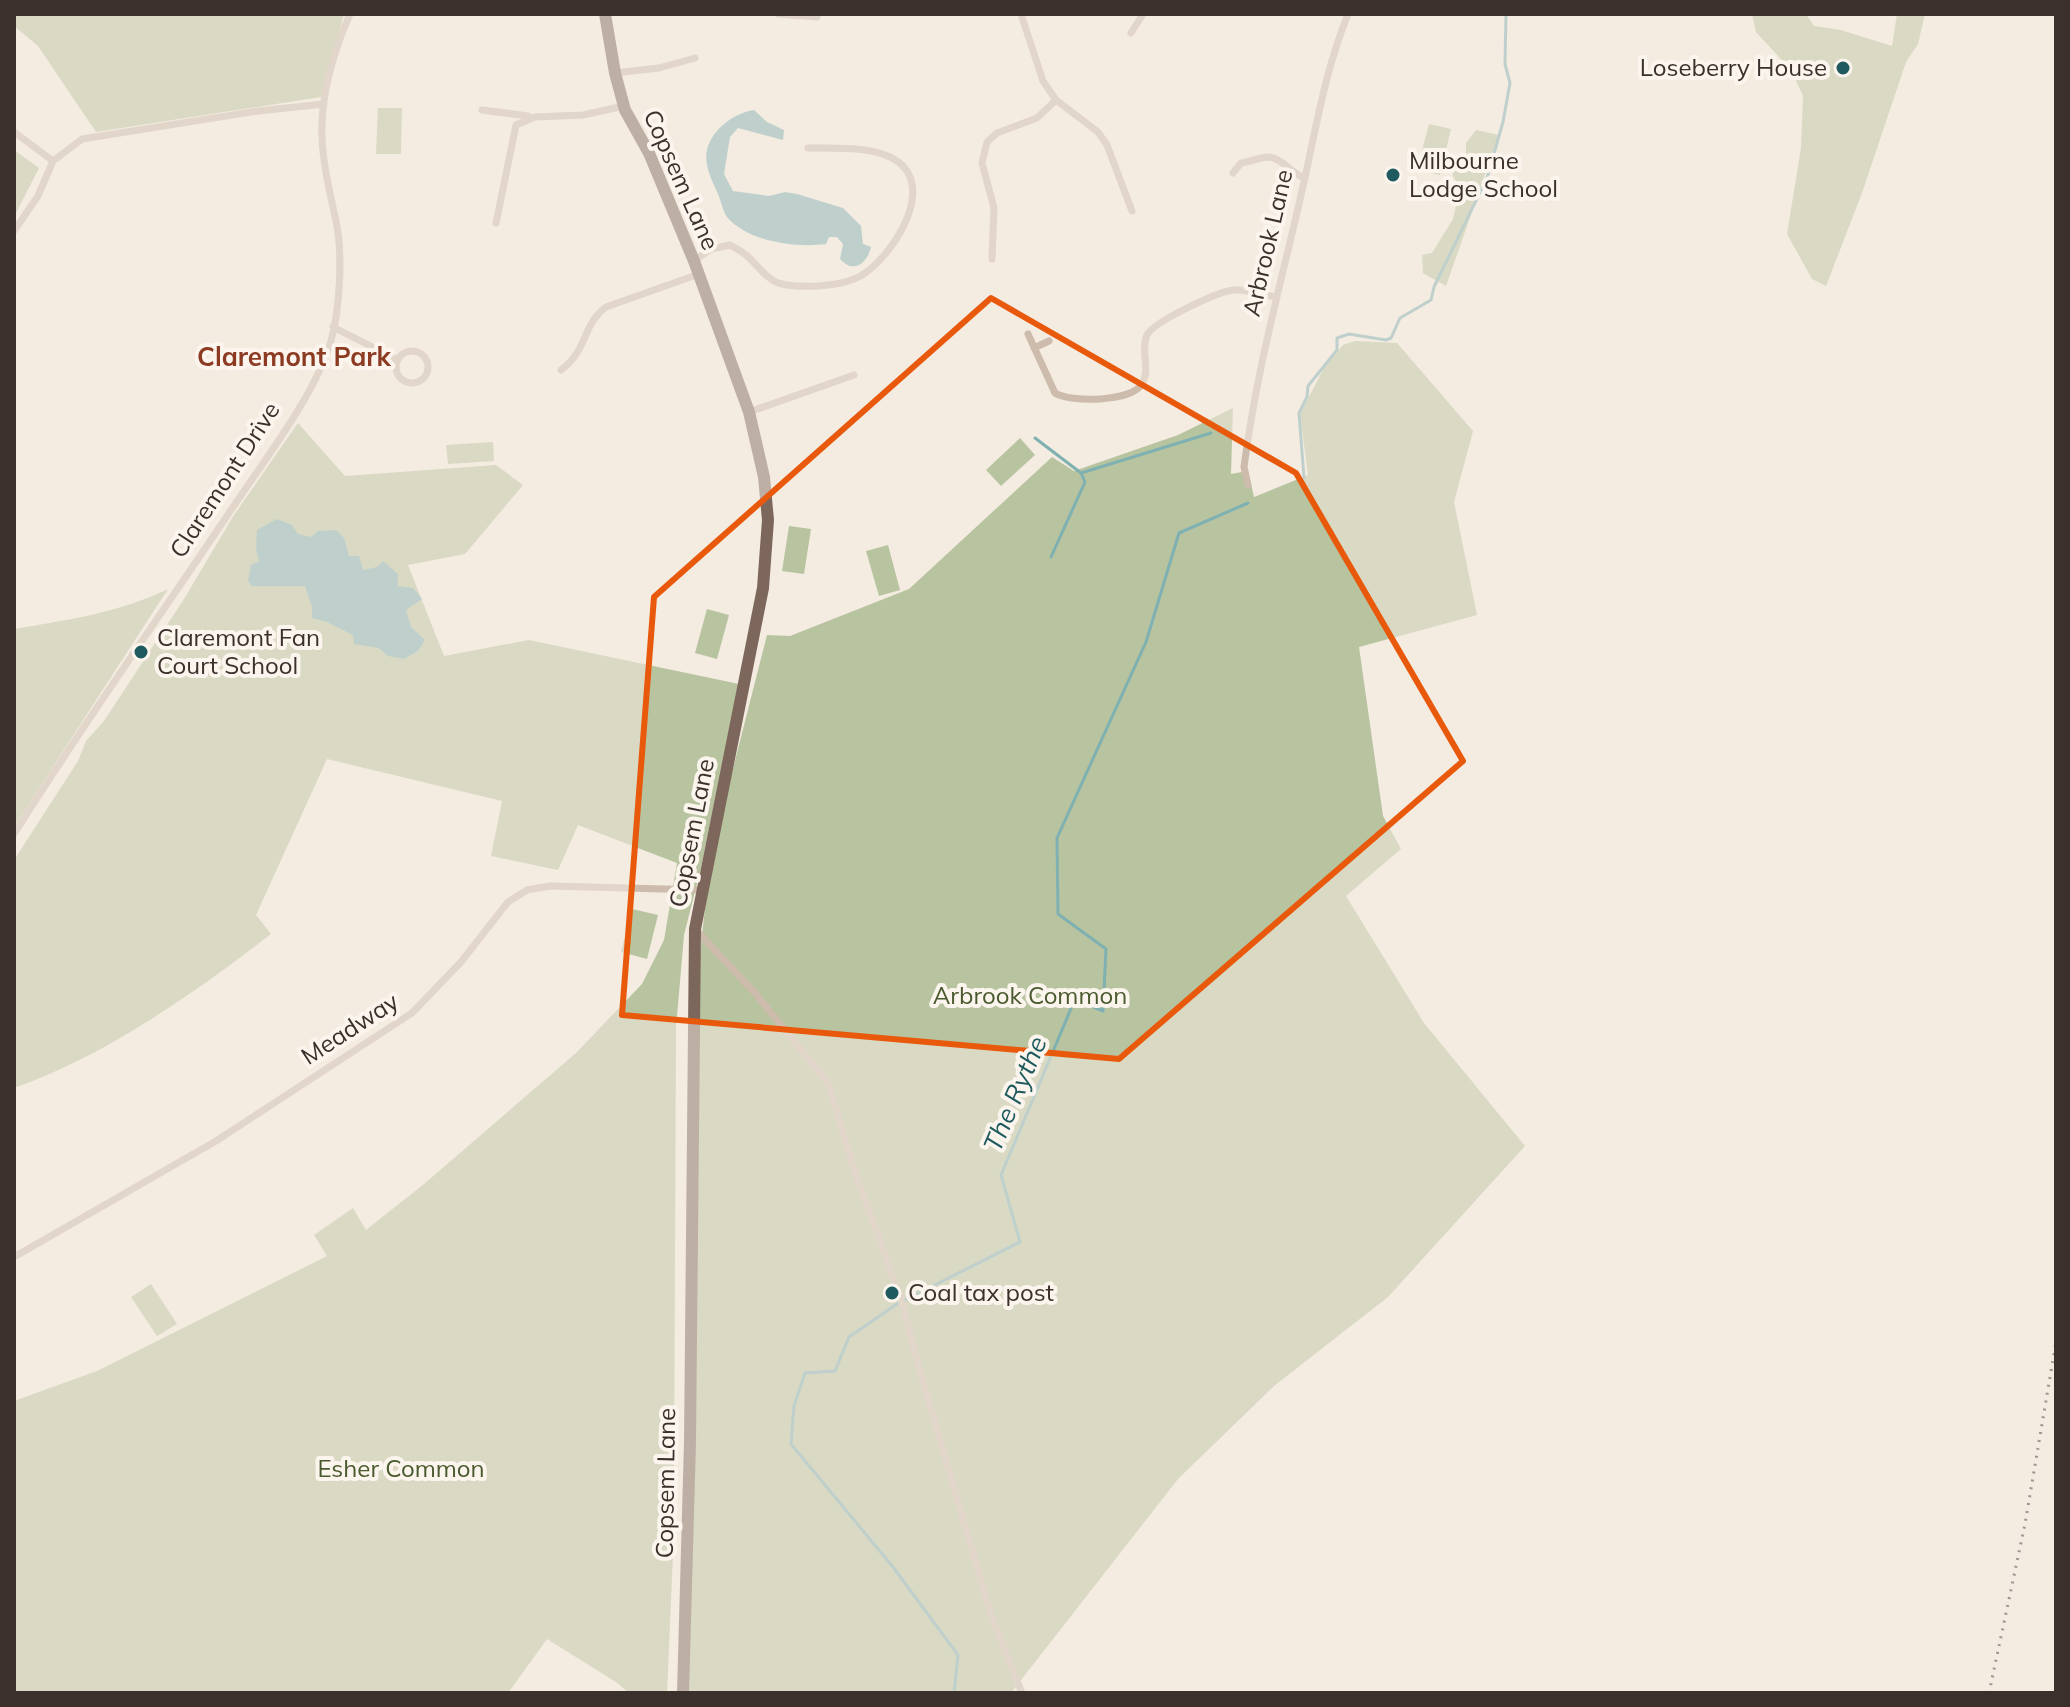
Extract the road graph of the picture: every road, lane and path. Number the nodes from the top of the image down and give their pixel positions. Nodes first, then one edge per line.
1 (350, 14) edge
2 (605, 14) edge
3 (778, 14) edge
4 (1021, 14) edge
5 (1143, 14) edge
6 (1348, 14) edge
7 (817, 17) dead end
8 (1131, 33) dead end
9 (695, 58) dead end
10 (615, 73) junction
11 (1056, 100) junction
12 (324, 104) junction
13 (624, 106) junction
14 (482, 110) dead end
15 (535, 117) junction
16 (14, 132) edge
17 (808, 148) dead end
18 (1232, 156) dead end
19 (53, 161) junction
20 (1241, 163) junction
21 (1233, 173) dead end
22 (1304, 178) junction
23 (1132, 211) dead end
24 (496, 223) dead end
25 (14, 231) edge
26 (992, 259) dead end
27 (694, 261) junction
28 (699, 274) junction
29 (1276, 297) junction
30 (333, 327) junction
31 (1028, 334) dead end
32 (1049, 341) dead end
33 (1034, 348) junction
34 (398, 360) junction
35 (561, 370) dead end
36 (854, 375) dead end
37 (749, 412) junction
38 (1248, 485) dead end
39 (14, 834) edge
40 (702, 890) junction
41 (695, 929) junction
42 (14, 1257) edge
43 (683, 1693) edge
44 (1022, 1693) edge

1 - 12 street, Claremont Drive
2 - 10 main road, Copsem Lane
3 - 7 street
4 - 11 street
5 - 8 street
6 - 22 street, Arbrook Lane
9 - 10 street
10 - 13 main road, Copsem Lane
11 - 23 street
11 - 26 street
12 - 19 street
12 - 30 street, Claremont Drive
13 - 15 street
13 - 27 main road, Copsem Lane
14 - 15 street
15 - 24 street
16 - 19 street
17 - 27 street
18 - 20 street
19 - 25 street
20 - 21 street
20 - 22 street
22 - 29 street, Arbrook Lane
27 - 28 main road, Copsem Lane
28 - 35 street
28 - 37 main road, Copsem Lane
29 - 33 street
29 - 38 street, Arbrook Lane
30 - 34 street
30 - 39 street, Claremont Drive
31 - 33 street
32 - 33 street
34 - 34 street
36 - 37 street
37 - 40 main road, Copsem Lane
40 - 41 main road, Copsem Lane
40 - 42 street, Meadway
41 - 43 main road, Copsem Lane
41 - 44 street

